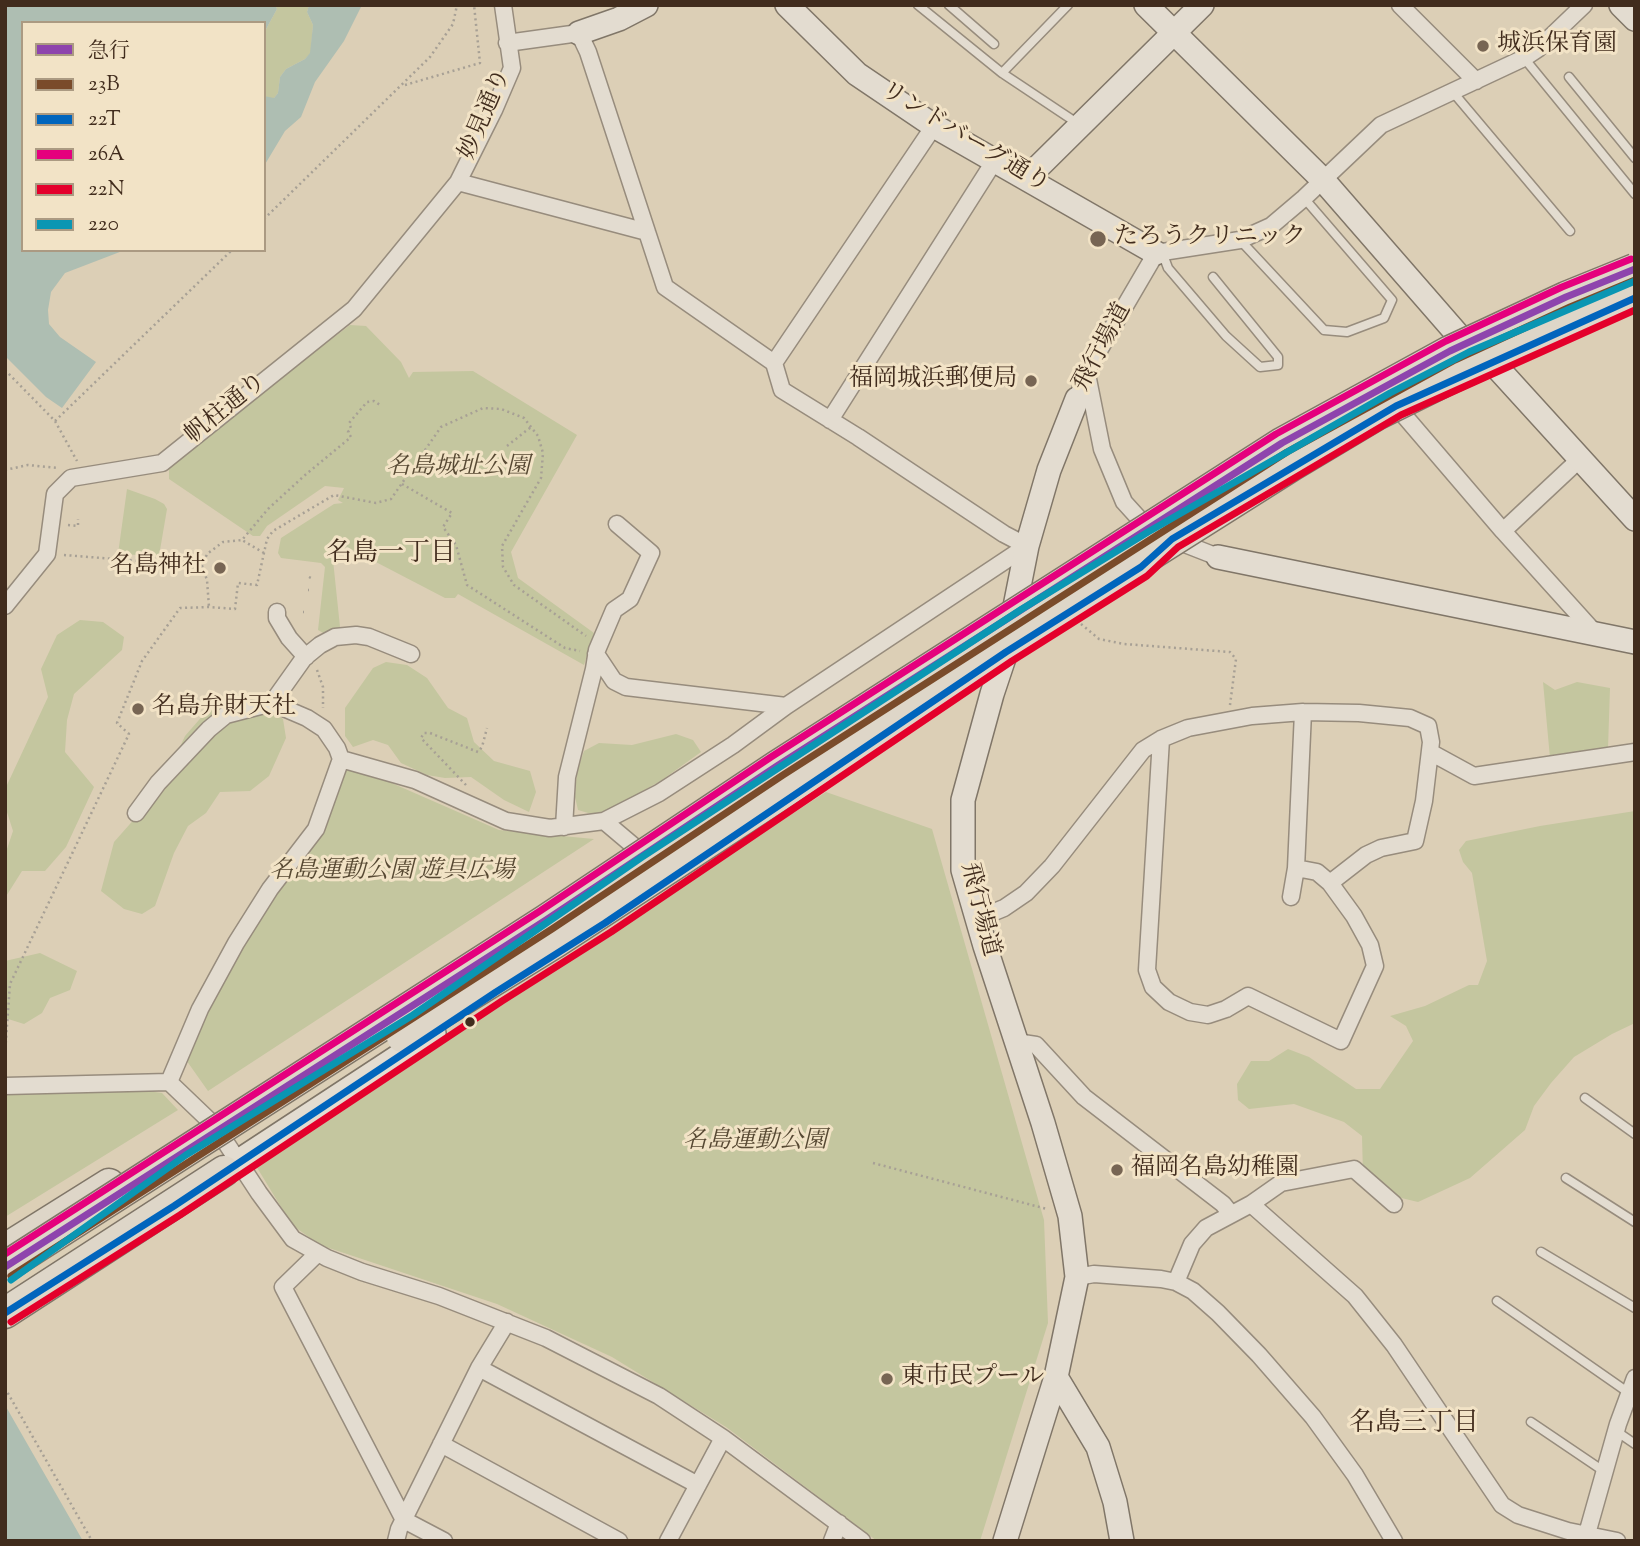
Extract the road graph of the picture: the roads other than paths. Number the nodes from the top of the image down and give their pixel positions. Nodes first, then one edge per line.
1 (503, 5) edge
2 (646, 5) edge
3 (787, 5) edge
4 (918, 5) edge
5 (948, 5) edge
6 (1068, 5) edge
7 (1146, 5) edge
8 (1202, 5) edge
9 (1400, 5) edge
10 (1584, 5) edge
11 (1621, 5) edge
12 (1635, 19) edge
13 (579, 33) junction
14 (1174, 34) junction
15 (507, 43) junction
16 (994, 44) dead end
17 (1524, 58) junction
18 (1002, 73) junction
19 (1569, 77) dead end
20 (1476, 81) junction
21 (1452, 91) junction
22 (1080, 124) junction
23 (934, 126) junction
24 (1635, 158) edge
25 (995, 160) junction
26 (1027, 178) junction
27 (1323, 180) junction
28 (457, 182) junction
29 (1635, 194) edge
30 (1304, 198) junction
31 (1570, 231) dead end
32 (647, 232) junction
33 (1240, 240) junction
34 (1159, 253) junction
35 (1635, 269) edge
36 (1213, 277) dead end
37 (1635, 296) edge
38 (1465, 343) junction
39 (1528, 347) junction
40 (1440, 356) junction
41 (1492, 362) junction
42 (774, 363) junction
43 (1087, 371) junction
44 (1077, 399) joint
45 (1396, 406) junction
46 (830, 420) junction
47 (1581, 458) junction
48 (1635, 519) edge
49 (1143, 523) junction
50 (617, 524) dead end
51 (1503, 531) junction
52 (1172, 539) junction
53 (1027, 546) junction
54 (1218, 557) joint
55 (1016, 600) junction
56 (5, 606) edge
57 (277, 612) dead end
58 (1596, 634) junction
59 (1635, 642) edge
60 (596, 652) junction
61 (1006, 652) junction
62 (411, 654) dead end
63 (306, 657) junction
64 (272, 703) junction
65 (786, 706) junction
66 (1303, 712) junction
67 (1161, 739) junction
68 (1430, 752) junction
69 (1635, 752) edge
70 (341, 759) junction
71 (136, 813) dead end
72 (604, 821) junction
73 (564, 827) junction
74 (636, 848) junction
75 (1296, 868) junction
76 (1330, 884) junction
77 (662, 885) junction
78 (1291, 897) dead end
79 (977, 919) junction
80 (1016, 1042) junction
81 (5, 1077) edge
82 (169, 1082) junction
83 (5, 1086) edge
84 (1585, 1098) dead end
85 (215, 1126) junction
86 (1635, 1134) edge
87 (180, 1146) junction
88 (232, 1167) junction
89 (1566, 1178) dead end
90 (1251, 1204) junction
91 (1394, 1204) dead end
92 (1231, 1214) junction
93 (1635, 1222) edge
94 (5, 1249) edge
95 (1541, 1252) dead end
96 (318, 1253) junction
97 (5, 1269) edge
98 (1077, 1277) junction
99 (1176, 1282) junction
100 (5, 1287) edge
101 (5, 1299) edge
102 (1497, 1301) dead end
103 (1635, 1308) edge
104 (5, 1313) edge
105 (507, 1322) junction
106 (479, 1368) junction
107 (1056, 1377) junction
108 (1632, 1385) edge
109 (1531, 1423) dead end
110 (1616, 1431) junction
111 (723, 1438) junction
112 (441, 1444) junction
113 (1635, 1444) edge
114 (1605, 1472) junction
115 (698, 1485) junction
116 (404, 1520) junction
117 (839, 1523) junction
118 (1586, 1537) edge
119 (396, 1541) edge
120 (444, 1541) edge
121 (619, 1541) edge
122 (668, 1541) edge
123 (832, 1541) edge
124 (862, 1541) edge
125 (1005, 1541) edge
126 (1122, 1541) edge
127 (1394, 1541) edge
128 (1617, 1541) edge

1 - 15 street, 妙見通り
2 - 13 street
3 - 23 street, リンドバーグ通り
4 - 18 lane
5 - 16 lane
6 - 18 lane
7 - 14 street
8 - 14 street
9 - 20 street
10 - 17 street
11 - 12 street
13 - 15 street
13 - 32 street
14 - 22 street
14 - 27 street
15 - 28 street, 妙見通り
17 - 20 street
17 - 29 lane
18 - 22 lane
19 - 24 lane
20 - 21 street
21 - 27 street
21 - 31 lane
22 - 26 street
23 - 25 street, リンドバーグ通り
23 - 42 street
25 - 26 street, リンドバーグ通り
25 - 46 street
26 - 34 street, リンドバーグ通り
27 - 30 street
27 - 38 street
28 - 32 street
28 - 56 street, 帆柱通り
30 - 33 street
30 - 33 lane
32 - 42 street
33 - 34 street
34 - 36 lane
34 - 43 street, 飛行場道
35 - 38 street
35 - 97 highway, bridge
37 - 39 street
37 - 100 highway, bridge
38 - 39 street
38 - 40 street
38 - 41 street
39 - 41 street
40 - 41 street
40 - 49 street
41 - 45 street
41 - 47 street
42 - 46 street
43 - 44 street, 飛行場道
43 - 49 street
44 - 53 street, 飛行場道
45 - 51 street
45 - 52 street
46 - 53 street
47 - 48 street
47 - 51 street
49 - 52 street
49 - 55 street
50 - 60 street
51 - 58 street
52 - 54 street
52 - 61 street
53 - 55 street, 飛行場道
53 - 65 street
54 - 58 street
55 - 61 street, 飛行場道
55 - 74 street
57 - 63 street
58 - 59 street
60 - 65 street
60 - 73 street
61 - 77 street
61 - 79 street, 飛行場道
62 - 63 street
63 - 64 street
64 - 70 street
64 - 71 street
65 - 72 street
66 - 67 street
66 - 68 street
66 - 75 street
67 - 76 street
67 - 79 street
68 - 69 street
68 - 76 street
70 - 73 street
70 - 82 street
72 - 73 street
72 - 74 street
74 - 77 street
74 - 85 street
75 - 76 street
75 - 78 street
77 - 88 street
79 - 80 street, 飛行場道
80 - 92 street
80 - 98 street, 飛行場道
81 - 83 street
82 - 83 street
82 - 85 street
84 - 86 lane
85 - 87 street
85 - 88 street
87 - 94 highway
87 - 97 street
88 - 96 street
88 - 101 street
88 - 104 highway
89 - 93 lane
90 - 91 street
90 - 92 street
90 - 118 street
92 - 99 street
95 - 103 lane
96 - 105 street
96 - 116 street
98 - 99 street
98 - 107 street, 飛行場道
99 - 127 street
102 - 108 lane
105 - 106 street
105 - 111 street
106 - 112 street
106 - 115 street
107 - 125 street, 飛行場道
107 - 126 street
108 - 110 street
109 - 114 lane
110 - 113 lane
110 - 114 street
111 - 115 street
111 - 117 street
112 - 116 street
112 - 121 street
114 - 118 street
115 - 122 street
116 - 119 street
116 - 120 street
117 - 123 street
117 - 124 street
118 - 128 street

